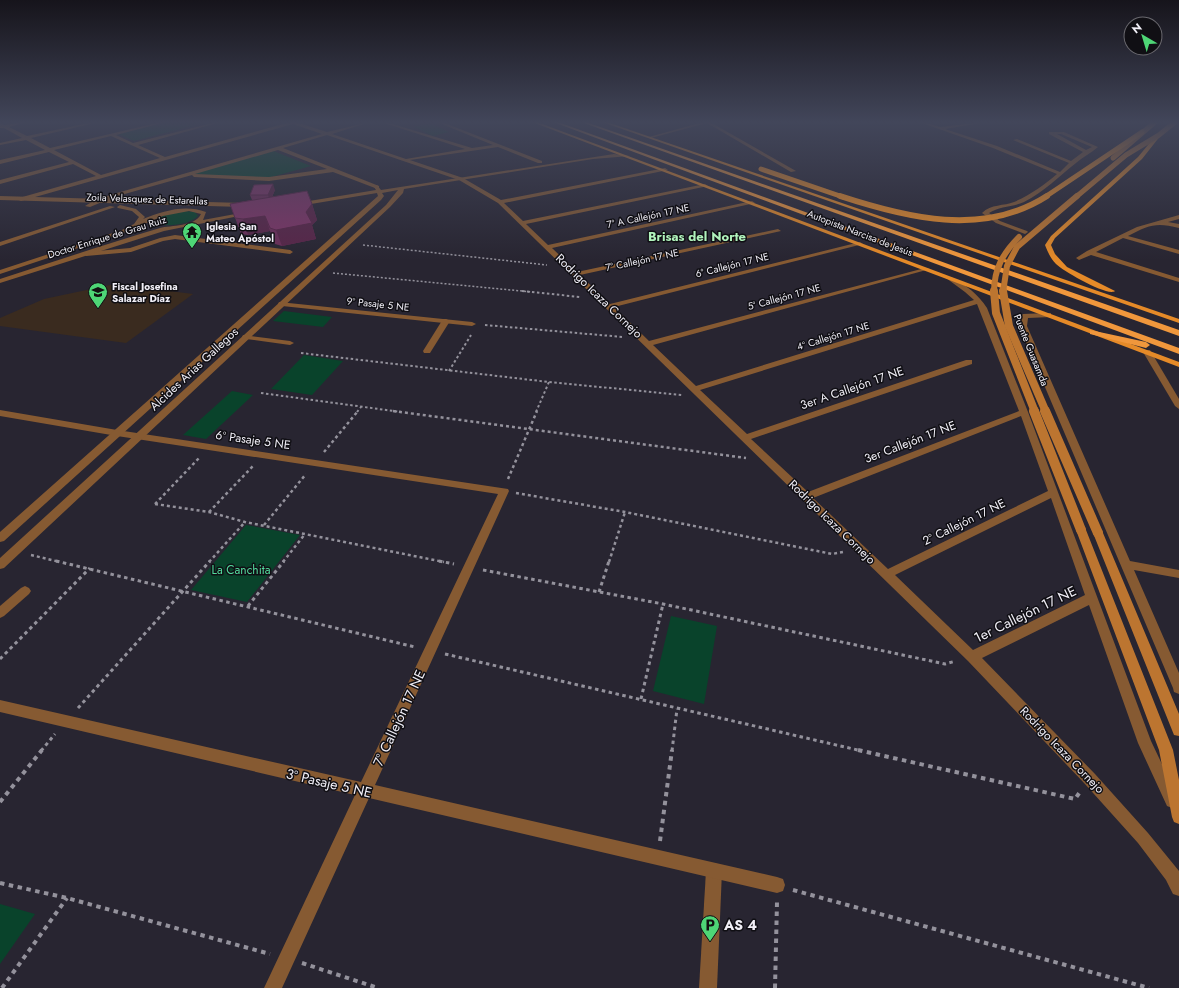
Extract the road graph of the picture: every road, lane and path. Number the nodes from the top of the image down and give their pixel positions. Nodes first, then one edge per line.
1 (53, 168) edge
2 (83, 168) edge
3 (128, 168) edge
4 (209, 168) edge
5 (328, 168) edge
6 (432, 168) edge
7 (499, 168) edge
8 (529, 168) edge
9 (660, 168) edge
10 (680, 168) edge
11 (713, 168) edge
12 (740, 168) edge
13 (756, 168) edge
14 (789, 168) edge
15 (1048, 168) edge
16 (1066, 168) edge
17 (1089, 168) edge
18 (1102, 168) edge
19 (1110, 168) edge
20 (1129, 168) edge
21 (333, 170) junction
22 (665, 170) junction
23 (794, 171) dead end
24 (1060, 173) junction
25 (186, 175) junction
26 (452, 175) junction
27 (99, 176) junction
28 (461, 179) junction
29 (0, 182) edge
30 (705, 186) junction
31 (401, 188) junction
32 (379, 189) junction
33 (0, 198) edge
34 (22, 198) junction
35 (97, 201) junction
36 (500, 202) junction
37 (0, 203) edge
38 (293, 203) edge
39 (752, 203) junction
40 (88, 206) junction
41 (112, 207) junction
42 (120, 208) junction
43 (187, 209) junction
44 (252, 209) junction
45 (1179, 217) edge
46 (142, 219) junction
47 (1160, 221) junction
48 (523, 223) junction
49 (188, 224) junction
50 (1179, 226) edge
51 (163, 229) junction
52 (778, 230) dead end
53 (1025, 232) junction
54 (1121, 236) junction
55 (0, 244) edge
56 (347, 244) junction
57 (860, 244) junction
58 (548, 247) junction
59 (290, 252) dead end
60 (1089, 252) junction
61 (1179, 252) edge
62 (86, 254) junction
63 (1079, 258) dead end
64 (567, 266) junction
65 (927, 269) junction
66 (0, 272) edge
67 (316, 272) junction
68 (576, 274) junction
69 (949, 278) junction
70 (1179, 280) edge
71 (0, 282) edge
72 (601, 298) junction
73 (979, 301) junction
74 (282, 304) junction
75 (610, 306) junction
76 (1048, 315) junction
77 (1179, 320) edge
78 (446, 321) junction
79 (475, 324) junction
80 (1093, 332) junction
81 (1179, 333) edge
82 (246, 337) junction
83 (645, 341) junction
84 (290, 343) dead end
85 (427, 351) dead end
86 (1148, 352) junction
87 (1179, 352) edge
88 (301, 353) dead end
89 (969, 362) dead end
90 (1179, 365) edge
91 (449, 371) junction
92 (549, 382) junction
93 (694, 389) junction
94 (261, 393) dead end
95 (702, 397) junction
96 (1179, 406) edge
97 (361, 407) junction
98 (1024, 412) junction
99 (0, 413) edge
100 (529, 430) junction
101 (117, 433) junction
102 (138, 436) junction
103 (744, 438) junction
104 (210, 447) junction
105 (264, 455) junction
106 (768, 461) junction
107 (315, 463) junction
108 (504, 491) junction
109 (1053, 493) junction
110 (806, 497) junction
111 (209, 512) junction
112 (625, 512) junction
113 (244, 522) junction
114 (264, 525) junction
115 (305, 534) junction
116 (0, 538) edge
117 (860, 550) junction
118 (15, 552) junction
119 (1125, 564) junction
120 (0, 565) edge
121 (468, 567) junction
122 (90, 568) junction
123 (887, 574) junction
124 (1179, 574) edge
125 (25, 591) dead end
126 (184, 591) junction
127 (599, 592) junction
128 (1091, 598) junction
129 (663, 604) junction
130 (248, 606) junction
131 (0, 613) edge
132 (430, 650) junction
133 (972, 657) junction
134 (0, 659) edge
135 (1178, 684) edge
136 (641, 699) junction
137 (0, 706) edge
138 (677, 709) junction
139 (66, 721) junction
140 (1179, 730) edge
141 (1090, 779) junction
142 (364, 791) junction
143 (0, 802) edge
144 (1178, 813) edge
145 (658, 859) junction
146 (714, 871) junction
147 (0, 883) edge
148 (777, 885) junction
149 (1179, 888) edge
150 (67, 898) junction
151 (287, 958) junction
152 (2, 988) edge
153 (273, 988) edge
154 (378, 988) edge
155 (708, 988) edge
156 (775, 988) edge
157 (1149, 988) edge

1 - 29 street
2 - 27 street
3 - 27 street
4 - 25 street
5 - 21 street
6 - 26 street, Rodrigo Icaza Cornejo
7 - 26 street
8 - 28 street
9 - 22 main road, Autopista Narcisa de Jesús
10 - 87 highway, Autopista Narcisa de Jesús
11 - 81 highway, Autopista Narcisa de Jesús
12 - 77 main road, Autopista Narcisa de Jesús
13 - 17 main road, bridge
14 - 23 street
15 - 24 street
16 - 24 street
18 - 53 main road, Puente Guasamda, bridge
19 - 140 main road, Puente Guasamda, bridge
20 - 77 main road
21 - 25 street
21 - 32 street
22 - 30 main road, Autopista Narcisa de Jesús
22 - 36 street
24 - 53 street
25 - 35 street
26 - 28 street, Rodrigo Icaza Cornejo
26 - 32 street
27 - 34 street
28 - 31 street
28 - 36 street, Rodrigo Icaza Cornejo
30 - 39 main road, Autopista Narcisa de Jesús
30 - 48 street
31 - 32 street
31 - 56 street, Alcides Arias Gallegos
32 - 38 street
32 - 101 street, Alcides Arias Gallegos
33 - 34 street, Zoila Velasquez de Estarellas
34 - 35 street, Zoila Velasquez de Estarellas
35 - 40 street
35 - 44 street, Zoila Velasquez de Estarellas
36 - 48 street, Rodrigo Icaza Cornejo
37 - 40 street, Zoila Velasquez de Estarellas
39 - 57 main road, Autopista Narcisa de Jesús
39 - 58 street, 7º A Callejón 17 NE
40 - 41 street, Zoila Velasquez de Estarellas
41 - 42 street, Zoila Velasquez de Estarellas
41 - 55 street
42 - 43 street, Zoila Velasquez de Estarellas
42 - 46 street, Doctor Enrique de Grau Ruiz
43 - 44 street, Zoila Velasquez de Estarellas
43 - 46 street
43 - 49 street
44 - 49 street, Doctor Enrique de Grau Ruiz
45 - 47 street
46 - 51 street
46 - 66 street, Doctor Enrique de Grau Ruiz
47 - 50 street
47 - 54 street
48 - 58 street, Rodrigo Icaza Cornejo
49 - 51 street, Doctor Enrique de Grau Ruiz
51 - 62 street, Doctor Enrique de Grau Ruiz
52 - 68 street, 7º Callejón 17 NE
53 - 144 main road, Puente Guasamda, bridge
54 - 60 street
54 - 61 street
56 - 64 path
56 - 67 street, Alcides Arias Gallegos
57 - 65 main road, Autopista Narcisa de Jesús
57 - 75 street, 6º Callejón 17 NE
58 - 64 street, Rodrigo Icaza Cornejo
59 - 62 street
60 - 63 street
60 - 70 street
62 - 71 street, Doctor Enrique de Grau Ruiz
64 - 68 street, Rodrigo Icaza Cornejo
65 - 69 main road, Autopista Narcisa de Jesús
65 - 83 street, 5º Callejón 17 NE
67 - 72 path
67 - 74 street, Alcides Arias Gallegos
68 - 72 street, Rodrigo Icaza Cornejo
69 - 73 street
69 - 76 main road, Autopista Narcisa de Jesús
72 - 75 street, Rodrigo Icaza Cornejo
73 - 93 street, 4º Callejón 17 NE
73 - 98 street
74 - 78 street, 9º Pasaje 5 NE
74 - 82 street, Alcides Arias Gallegos
75 - 83 street, Rodrigo Icaza Cornejo
76 - 80 main road, Autopista Narcisa de Jesús
76 - 119 street
78 - 79 street, 9º Pasaje 5 NE
78 - 85 street
79 - 83 path
79 - 91 path
80 - 86 main road, Autopista Narcisa de Jesús
80 - 87 highway
82 - 84 street
82 - 102 street, Alcides Arias Gallegos
83 - 93 street, Rodrigo Icaza Cornejo
86 - 90 main road, Autopista Narcisa de Jesús
86 - 96 street
88 - 91 path
89 - 103 street, 3er A Callejón 17 NE
91 - 92 path
92 - 95 path
92 - 100 path
93 - 95 street, Rodrigo Icaza Cornejo
94 - 97 path
95 - 103 street, Rodrigo Icaza Cornejo
97 - 100 path
97 - 107 path
98 - 109 street
98 - 110 street, 3er Callejón 17 NE
99 - 101 street, 6º Pasaje 5 NE
100 - 106 path
100 - 108 path
101 - 102 street, 6º Pasaje 5 NE
101 - 116 street, Alcides Arias Gallegos
102 - 104 street, 6º Pasaje 5 NE
102 - 118 street, Alcides Arias Gallegos
103 - 106 street, Rodrigo Icaza Cornejo
104 - 105 street, 6º Pasaje 5 NE
104 - 111 path
105 - 107 street, 6º Pasaje 5 NE
105 - 111 path
106 - 110 street, Rodrigo Icaza Cornejo
107 - 108 street, 6º Pasaje 5 NE
107 - 114 path
108 - 112 path
108 - 121 street, 7º Callejón 17 NE
109 - 123 street, 2º Callejón 17 NE
109 - 128 street
110 - 117 street, Rodrigo Icaza Cornejo
111 - 113 path
112 - 117 path
112 - 127 path
113 - 114 path
113 - 126 path
114 - 115 path
115 - 121 path
115 - 130 path
117 - 123 street, Rodrigo Icaza Cornejo
118 - 120 street, Alcides Arias Gallegos
118 - 122 path
119 - 124 street
119 - 135 street
121 - 127 path
121 - 132 street, 7º Callejón 17 NE
122 - 126 path
122 - 134 path
123 - 133 street, Rodrigo Icaza Cornejo
125 - 131 street
126 - 130 path
126 - 139 path
127 - 129 path
128 - 133 street, 1er Callejón 17 NE
128 - 144 street
129 - 133 path
129 - 136 path
130 - 132 path
132 - 136 path
132 - 142 street, 7º Callejón 17 NE
133 - 141 street, Rodrigo Icaza Cornejo
136 - 138 path
137 - 139 street, 3º Pasaje 5 NE
138 - 141 path
138 - 145 path
139 - 142 street, 3º Pasaje 5 NE
139 - 143 path
141 - 149 street, Rodrigo Icaza Cornejo
142 - 145 street, 3º Pasaje 5 NE
142 - 151 street, 7º Callejón 17 NE
145 - 146 street, 3º Pasaje 5 NE
146 - 148 street, 3º Pasaje 5 NE
146 - 155 street
147 - 150 path
148 - 156 path
148 - 157 path
150 - 151 path
150 - 152 path
151 - 153 street, 7º Callejón 17 NE
151 - 154 path

